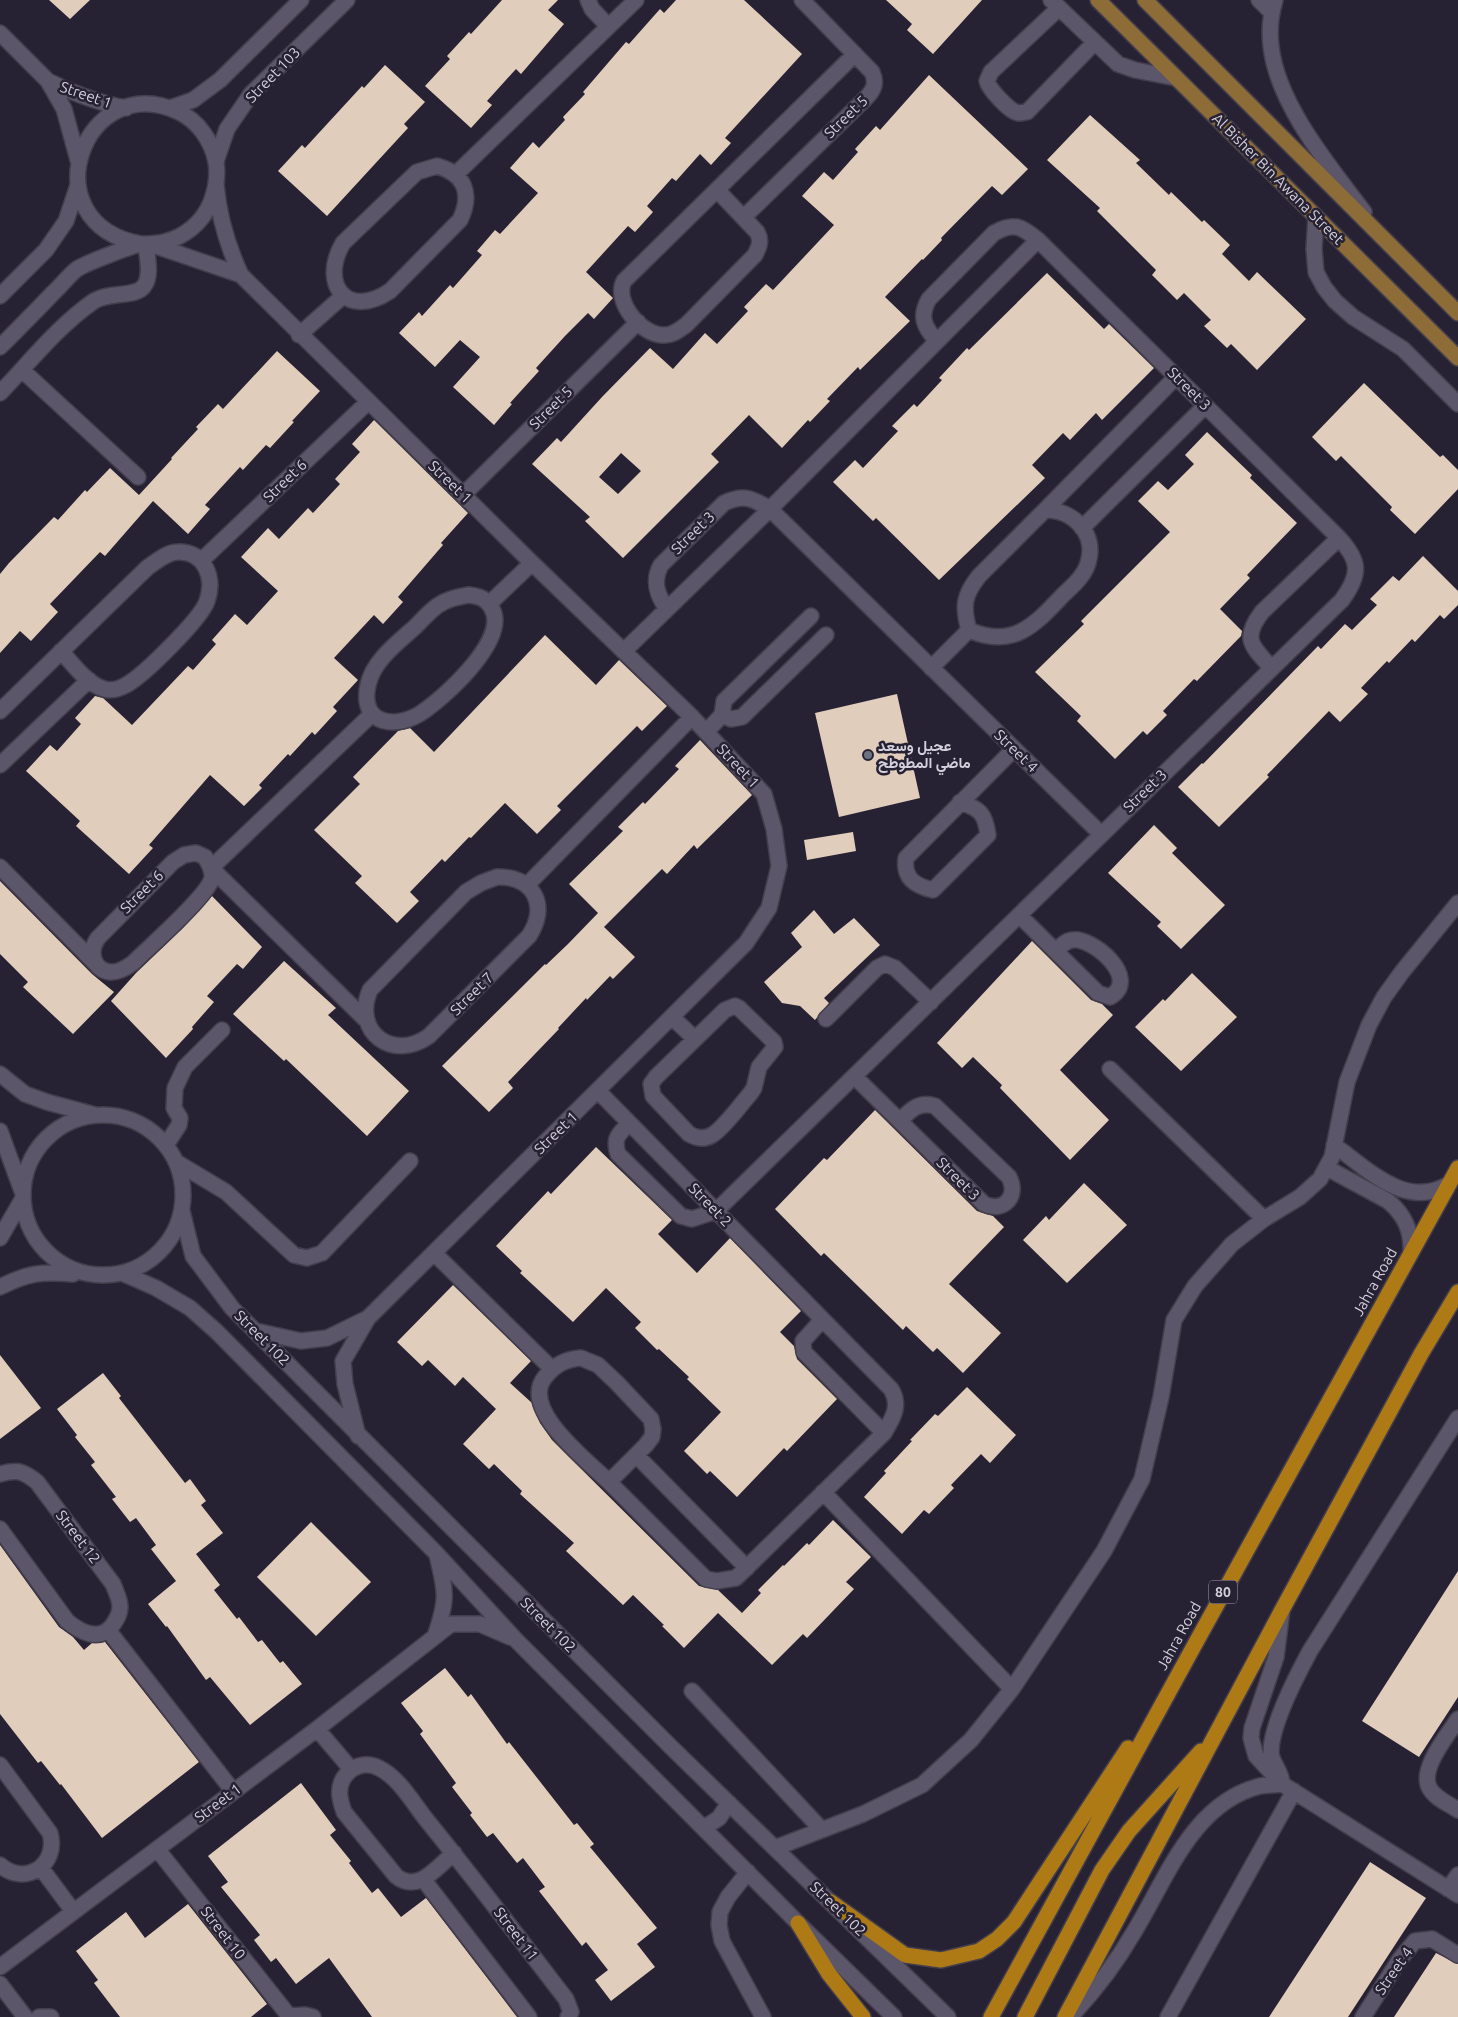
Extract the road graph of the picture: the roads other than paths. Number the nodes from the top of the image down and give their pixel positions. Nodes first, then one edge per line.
1 (301, 0) edge
2 (347, 0) edge
3 (588, 0) edge
4 (636, 0) edge
5 (802, 0) edge
6 (1098, 0) edge
7 (1145, 0) edge
8 (1259, 0) edge
9 (1055, 4) edge
10 (1273, 6) edge
11 (608, 26) junction
12 (0, 33) edge
13 (1095, 42) junction
14 (855, 54) junction
15 (1176, 78) junction
16 (48, 81) junction
17 (126, 108) junction
18 (170, 108) junction
19 (78, 161) junction
20 (216, 161) junction
21 (454, 174) junction
22 (78, 185) junction
23 (216, 185) junction
24 (717, 190) junction
25 (1316, 217) junction
26 (744, 218) junction
27 (1038, 240) junction
28 (146, 244) junction
29 (1389, 245) junction
30 (241, 275) junction
31 (0, 296) edge
32 (343, 296) junction
33 (1458, 313) edge
34 (638, 322) junction
35 (300, 335) junction
36 (936, 340) junction
37 (0, 347) edge
38 (1458, 358) edge
39 (22, 370) junction
40 (1176, 377) junction
41 (0, 393) edge
42 (368, 402) junction
43 (1458, 404) edge
44 (1205, 406) junction
45 (138, 476) dead end
46 (463, 495) junction
47 (770, 509) junction
48 (1045, 510) junction
49 (1082, 528) junction
50 (1339, 538) junction
51 (202, 560) junction
52 (532, 563) junction
53 (489, 604) junction
54 (667, 608) junction
55 (812, 616) dead end
56 (969, 630) junction
57 (826, 635) dead end
58 (62, 651) junction
59 (624, 651) junction
60 (931, 668) junction
61 (1271, 668) junction
62 (89, 680) junction
63 (0, 711) edge
64 (372, 714) junction
65 (722, 715) junction
66 (692, 717) junction
67 (706, 732) junction
68 (1014, 749) junction
69 (0, 765) edge
70 (960, 802) junction
71 (1101, 834) junction
72 (0, 867) edge
73 (211, 868) junction
74 (527, 885) junction
75 (1458, 903) edge
76 (1019, 915) junction
77 (1056, 951) dead end
78 (95, 963) junction
79 (931, 1002) junction
80 (672, 1017) junction
81 (366, 1019) junction
82 (826, 1019) dead end
83 (222, 1030) dead end
84 (695, 1039) junction
85 (1110, 1069) dead end
86 (0, 1074) edge
87 (855, 1077) junction
88 (598, 1092) junction
89 (96, 1115) junction
90 (900, 1121) junction
91 (629, 1123) junction
92 (0, 1131) edge
93 (166, 1145) junction
94 (1334, 1145) junction
95 (410, 1161) dead end
96 (176, 1162) junction
97 (1327, 1168) junction
98 (1458, 1168) edge
99 (1450, 1184) junction
100 (22, 1196) junction
101 (182, 1211) junction
102 (716, 1211) junction
103 (1264, 1218) junction
104 (0, 1238) edge
105 (434, 1253) junction
106 (1411, 1253) junction
107 (122, 1274) junction
108 (93, 1275) junction
109 (0, 1287) edge
110 (1458, 1292) edge
111 (368, 1318) junction
112 (822, 1320) junction
113 (255, 1331) junction
114 (552, 1369) junction
115 (1458, 1418) edge
116 (884, 1433) junction
117 (358, 1436) junction
118 (637, 1456) junction
119 (0, 1474) edge
120 (609, 1482) junction
121 (823, 1492) junction
122 (0, 1529) edge
123 (436, 1553) junction
124 (747, 1568) junction
125 (1282, 1610) junction
126 (108, 1630) junction
127 (435, 1636) junction
128 (516, 1640) junction
129 (1194, 1646) junction
130 (1012, 1689) junction
131 (692, 1691) dead end
132 (1458, 1719) edge
133 (317, 1729) junction
134 (1216, 1734) junction
135 (0, 1765) edge
136 (351, 1769) junction
137 (1288, 1787) junction
138 (234, 1791) junction
139 (729, 1803) junction
140 (1458, 1810) edge
141 (704, 1828) junction
142 (822, 1830) junction
143 (775, 1848) junction
144 (157, 1849) junction
145 (454, 1853) junction
146 (0, 1865) edge
147 (41, 1868) junction
148 (748, 1872) junction
149 (1458, 1875) edge
150 (423, 1879) junction
151 (1453, 1892) edge
152 (831, 1902) junction
153 (73, 1911) junction
154 (798, 1923) junction
155 (1458, 1955) edge
156 (0, 1967) edge
157 (0, 1984) edge
158 (24, 2017) edge
159 (39, 2017) edge
160 (51, 2017) edge
161 (289, 2017) edge
162 (313, 2017) edge
163 (529, 2017) edge
164 (568, 2017) edge
165 (763, 2017) edge
166 (864, 2017) edge
167 (894, 2017) edge
168 (948, 2017) edge
169 (991, 2017) edge
170 (1025, 2017) edge
171 (1065, 2017) edge
172 (1070, 2017) edge
173 (1168, 2017) edge
174 (1363, 2017) edge

1 - 18 street
2 - 20 street, Street 103
3 - 11 street
4 - 11 street
5 - 14 street, Street 5
6 - 15 main road, Al Bisher Bin Awana Street
7 - 29 main road
8 - 10 street
9 - 13 street
9 - 13 street
10 - 29 street
11 - 21 street
12 - 16 street, Street 1
13 - 15 street
14 - 24 street
14 - 26 street, Street 5
15 - 25 main road, Al Bisher Bin Awana Street
16 - 17 street, Street 1
16 - 19 street, Street 1
17 - 18 street
17 - 19 street
18 - 20 street
19 - 22 street
20 - 23 street
21 - 32 street
21 - 32 street
22 - 28 street
22 - 31 street
23 - 28 street
23 - 30 street, Street 1
24 - 26 street
24 - 34 street
25 - 38 main road, Al Bisher Bin Awana Street
25 - 43 street
26 - 34 street
27 - 36 street
27 - 36 street, Street 3
27 - 40 street, Street 3
28 - 30 street, Street 1
28 - 37 street
28 - 39 street
29 - 33 main road
30 - 35 street, Street 1
32 - 35 street
34 - 46 street, Street 5
35 - 42 street, Street 1
36 - 47 street
39 - 41 street
39 - 45 street
40 - 44 street, Street 3
40 - 48 street
42 - 46 street, Street 1
42 - 51 street, Street 6
44 - 49 street
44 - 50 street, Street 3
46 - 52 street, Street 1
47 - 54 street
47 - 54 street, Street 3
47 - 60 street, Street 4
48 - 49 street
48 - 56 street
49 - 56 street
50 - 61 street, Street 3
50 - 61 street
51 - 58 street
51 - 62 street
52 - 53 street
52 - 59 street, Street 1
53 - 64 street
53 - 64 street
54 - 59 street
55 - 65 street
56 - 60 street
57 - 65 street
58 - 62 street
58 - 63 street
59 - 66 street, Street 1
60 - 68 street, Street 4
61 - 71 street, Street 3
62 - 69 street
64 - 73 street
65 - 67 street
66 - 67 street, Street 1
66 - 74 street
67 - 80 street, Street 1
68 - 70 street
68 - 71 street, Street 4
70 - 70 street
71 - 76 street, Street 3
72 - 78 street
73 - 78 street
73 - 78 street, Street 6
73 - 81 street, Street 7
74 - 81 street
74 - 81 street, Street 7
75 - 94 street
76 - 77 street
76 - 79 street, Street 3
79 - 82 street
79 - 87 street, Street 3
80 - 84 street
80 - 88 street, Street 1
83 - 93 street
84 - 84 street
85 - 103 street
86 - 89 street
87 - 90 street, Street 3
87 - 102 street, Street 3
88 - 91 street, Street 2
88 - 105 street, Street 1
89 - 93 street
89 - 100 street
90 - 90 street, Street 3
91 - 102 street, Street 2
91 - 102 street
92 - 100 street
93 - 96 street
94 - 97 street
94 - 99 street
95 - 96 street
96 - 101 street
97 - 103 street
97 - 106 street
98 - 99 highway, Jahra Road / 80
99 - 106 highway, Jahra Road / 80
100 - 104 street
100 - 108 street
101 - 107 street
101 - 113 street, Street 102
102 - 112 street, Street 2
103 - 130 street
105 - 111 street, Street 1
105 - 114 street
106 - 129 highway, Jahra Road / 80
107 - 108 street
107 - 123 street, Street 102
108 - 109 street
110 - 125 highway
111 - 113 street, Street 1
111 - 117 street, Street 1
112 - 116 street, Street 2
112 - 116 street
113 - 117 street, Street 102
114 - 118 street
114 - 120 street, Street 2
115 - 137 street
116 - 121 street, Street 2
117 - 139 street, Street 102
118 - 120 street
118 - 124 street
119 - 126 street, Street 12
120 - 124 street, Street 2
121 - 124 street, Street 2
121 - 130 street
122 - 126 street
123 - 127 street
123 - 128 street, Street 102
125 - 134 highway
125 - 137 street
126 - 138 street
127 - 128 street, Street 1
127 - 133 street, Street 1
128 - 141 street, Street 102
129 - 152 highway
129 - 169 highway, Jahra Road / 80
130 - 142 street
131 - 142 street
132 - 140 street
133 - 136 street
133 - 138 street, Street 1
134 - 170 highway
134 - 171 highway
135 - 147 street
136 - 145 street, Street 11
136 - 150 street
137 - 151 street
137 - 172 street
137 - 173 street
138 - 144 street, Street 1
139 - 141 street
139 - 143 street, Street 102
141 - 148 street, Street 102
142 - 143 street
143 - 152 street, Street 102
144 - 153 street, Street 1
144 - 161 street, Street 10
145 - 150 street
145 - 164 street, Street 11
146 - 147 street
147 - 153 street
148 - 154 street, Street 102
148 - 165 street
149 - 151 street
150 - 163 street
152 - 168 street, Street 102
153 - 156 street, Street 1
154 - 166 highway
154 - 167 street, Street 102
155 - 174 street, Street 4
157 - 158 street
159 - 160 street
161 - 162 street, Street 10

